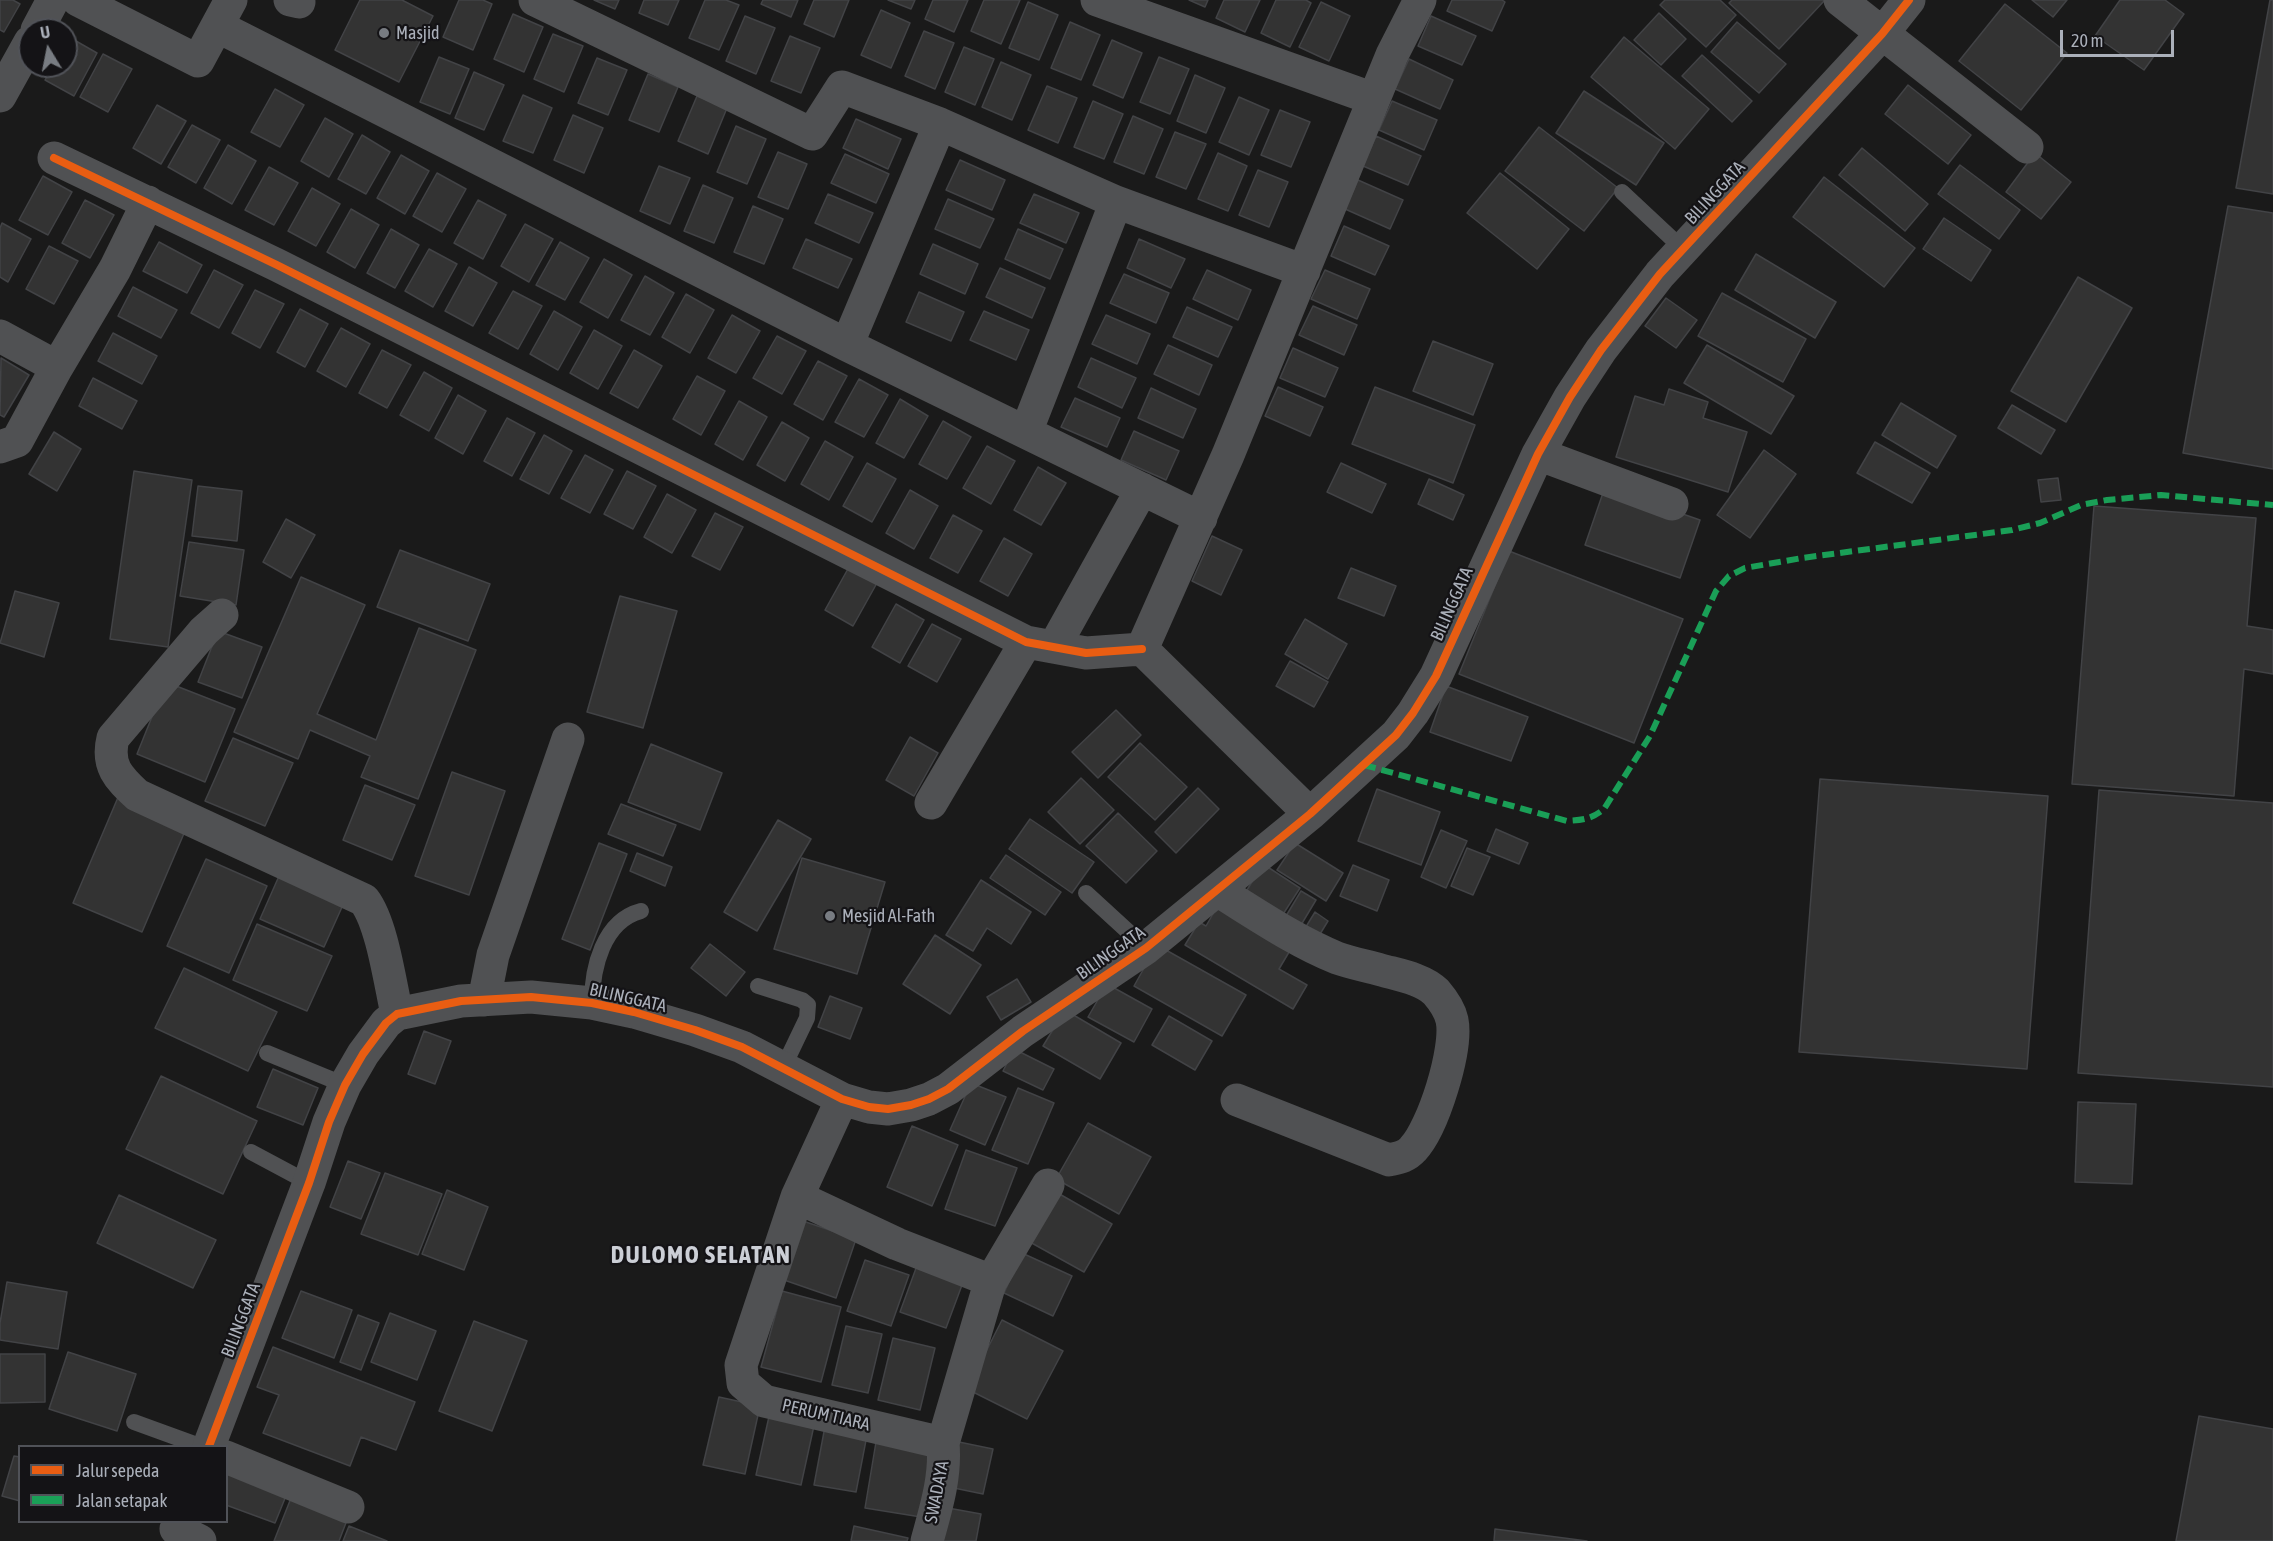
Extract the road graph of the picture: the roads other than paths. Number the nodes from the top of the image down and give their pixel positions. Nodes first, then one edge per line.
1 (53, 0) edge
2 (78, 0) edge
3 (535, 0) edge
4 (1097, 0) edge
5 (1420, 0) edge
6 (1909, 0) edge
7 (224, 13) edge
8 (1861, 17) edge
9 (43, 18) edge
10 (18, 64) edge
11 (0, 96) edge
12 (1374, 99) junction
13 (940, 124) junction
14 (2027, 147) dead end
15 (54, 158) dead end
16 (1623, 192) dead end
17 (148, 202) junction
18 (1116, 202) junction
19 (1683, 249) junction
20 (1304, 272) junction
21 (0, 336) edge
22 (847, 345) junction
23 (57, 368) junction
24 (1026, 432) junction
25 (0, 447) edge
26 (1538, 454) junction
27 (1142, 489) junction
28 (1672, 504) dead end
29 (1201, 518) junction
30 (222, 615) dead end
31 (1040, 644) junction
32 (1142, 649) junction
33 (568, 738) dead end
34 (931, 804) dead end
35 (1310, 814) junction
36 (1217, 890) junction
37 (1086, 893) dead end
38 (641, 911) dead end
39 (1140, 942) junction
40 (488, 980) junction
41 (758, 986) dead end
42 (592, 994) junction
43 (395, 1003) junction
44 (267, 1053) dead end
45 (786, 1063) junction
46 (338, 1082) junction
47 (842, 1099) junction
48 (1237, 1100) dead end
49 (257, 1156) dead end
50 (301, 1180) junction
51 (1048, 1185) dead end
52 (797, 1197) junction
53 (990, 1283) junction
54 (134, 1422) dead end
55 (943, 1443) junction
56 (200, 1445) edge
57 (228, 1458) edge
58 (348, 1507) dead end
59 (927, 1541) edge

1 - 9 street
2 - 7 street
3 - 13 street
4 - 12 street
5 - 12 street
6 - 8 street, BILINGGATA
7 - 22 street
8 - 14 street
8 - 19 street, BILINGGATA
10 - 11 street
12 - 20 street
13 - 18 street
13 - 22 street
15 - 17 street
16 - 19 lane
17 - 23 street
17 - 31 street
18 - 20 street
18 - 24 street
19 - 26 street, BILINGGATA
20 - 29 street
21 - 23 street
22 - 24 street
23 - 25 street
24 - 27 street
26 - 28 street
26 - 35 street, BILINGGATA
27 - 29 street
27 - 31 street
29 - 32 street
30 - 43 street
31 - 32 street
31 - 34 street
32 - 35 street
33 - 40 street
35 - 36 street, BILINGGATA
36 - 39 street, BILINGGATA
36 - 48 street
37 - 39 lane
38 - 42 lane
39 - 47 street, BILINGGATA
40 - 42 street, BILINGGATA
40 - 43 street, BILINGGATA
41 - 45 lane
42 - 45 street, BILINGGATA
43 - 46 street, BILINGGATA
44 - 46 lane
45 - 47 street, BILINGGATA
46 - 50 street, BILINGGATA
47 - 52 street, PERUM TIARA
49 - 50 lane
50 - 56 street, BILINGGATA
51 - 53 street
52 - 53 street
52 - 55 street, PERUM TIARA
53 - 55 street
54 - 56 lane
55 - 59 street, SWADAYA
57 - 58 street

